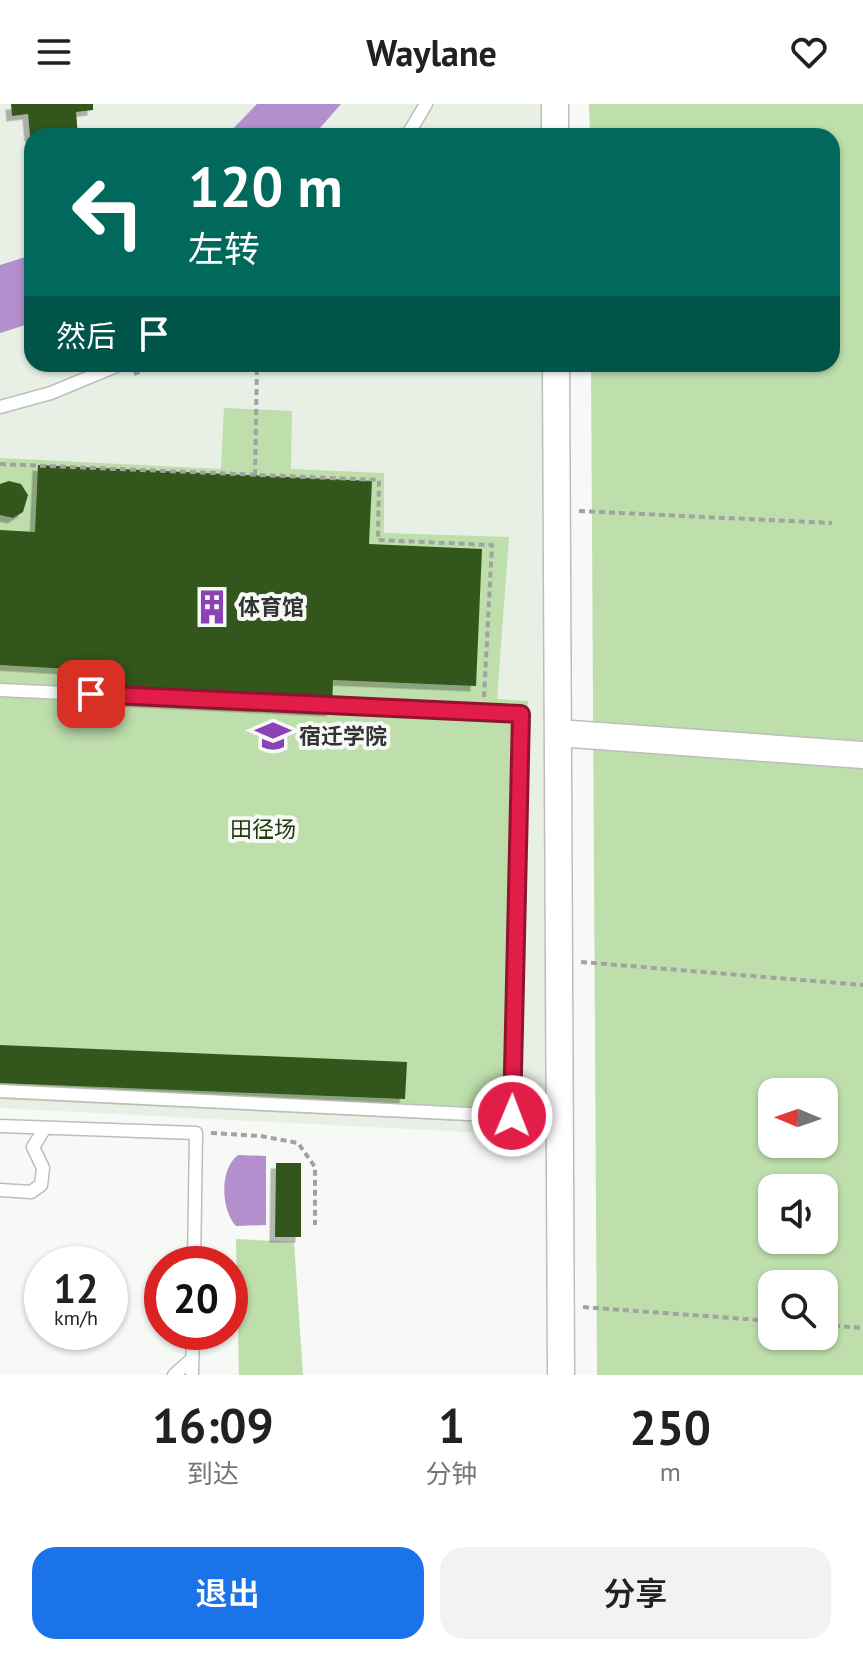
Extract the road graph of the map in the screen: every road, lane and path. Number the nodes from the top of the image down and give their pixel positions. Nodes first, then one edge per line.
1 (426, 104) edge
2 (555, 104) edge
3 (412, 128) edge
4 (555, 128) edge
5 (102, 372) edge
6 (257, 372) edge
7 (556, 372) edge
8 (0, 407) edge
9 (0, 464) edge
10 (255, 475) junction
11 (557, 510) junction
12 (832, 523) dead end
13 (0, 690) edge
14 (484, 712) junction
15 (558, 733) junction
16 (863, 755) edge
17 (559, 961) junction
18 (863, 985) edge
19 (0, 1091) edge
20 (0, 1126) edge
21 (45, 1128) junction
22 (196, 1133) junction
23 (0, 1190) edge
24 (315, 1225) dead end
25 (194, 1246) edge
26 (560, 1305) junction
27 (758, 1320) edge
28 (838, 1326) edge
29 (863, 1328) edge
30 (192, 1350) edge
31 (192, 1359) junction
32 (174, 1375) edge
33 (192, 1375) edge
34 (561, 1375) edge

1 - 3 lane
2 - 4 street
5 - 8 lane
6 - 10 path
7 - 11 street
9 - 10 path
10 - 14 path
11 - 12 path
11 - 15 street
13 - 14 lane
14 - 19 lane
15 - 16 street
15 - 17 street
17 - 18 path
17 - 26 street
20 - 21 lane
21 - 22 lane
21 - 23 lane
22 - 24 path
22 - 25 lane
26 - 27 path
26 - 34 street
28 - 29 path
30 - 31 lane
31 - 32 lane
31 - 33 lane

